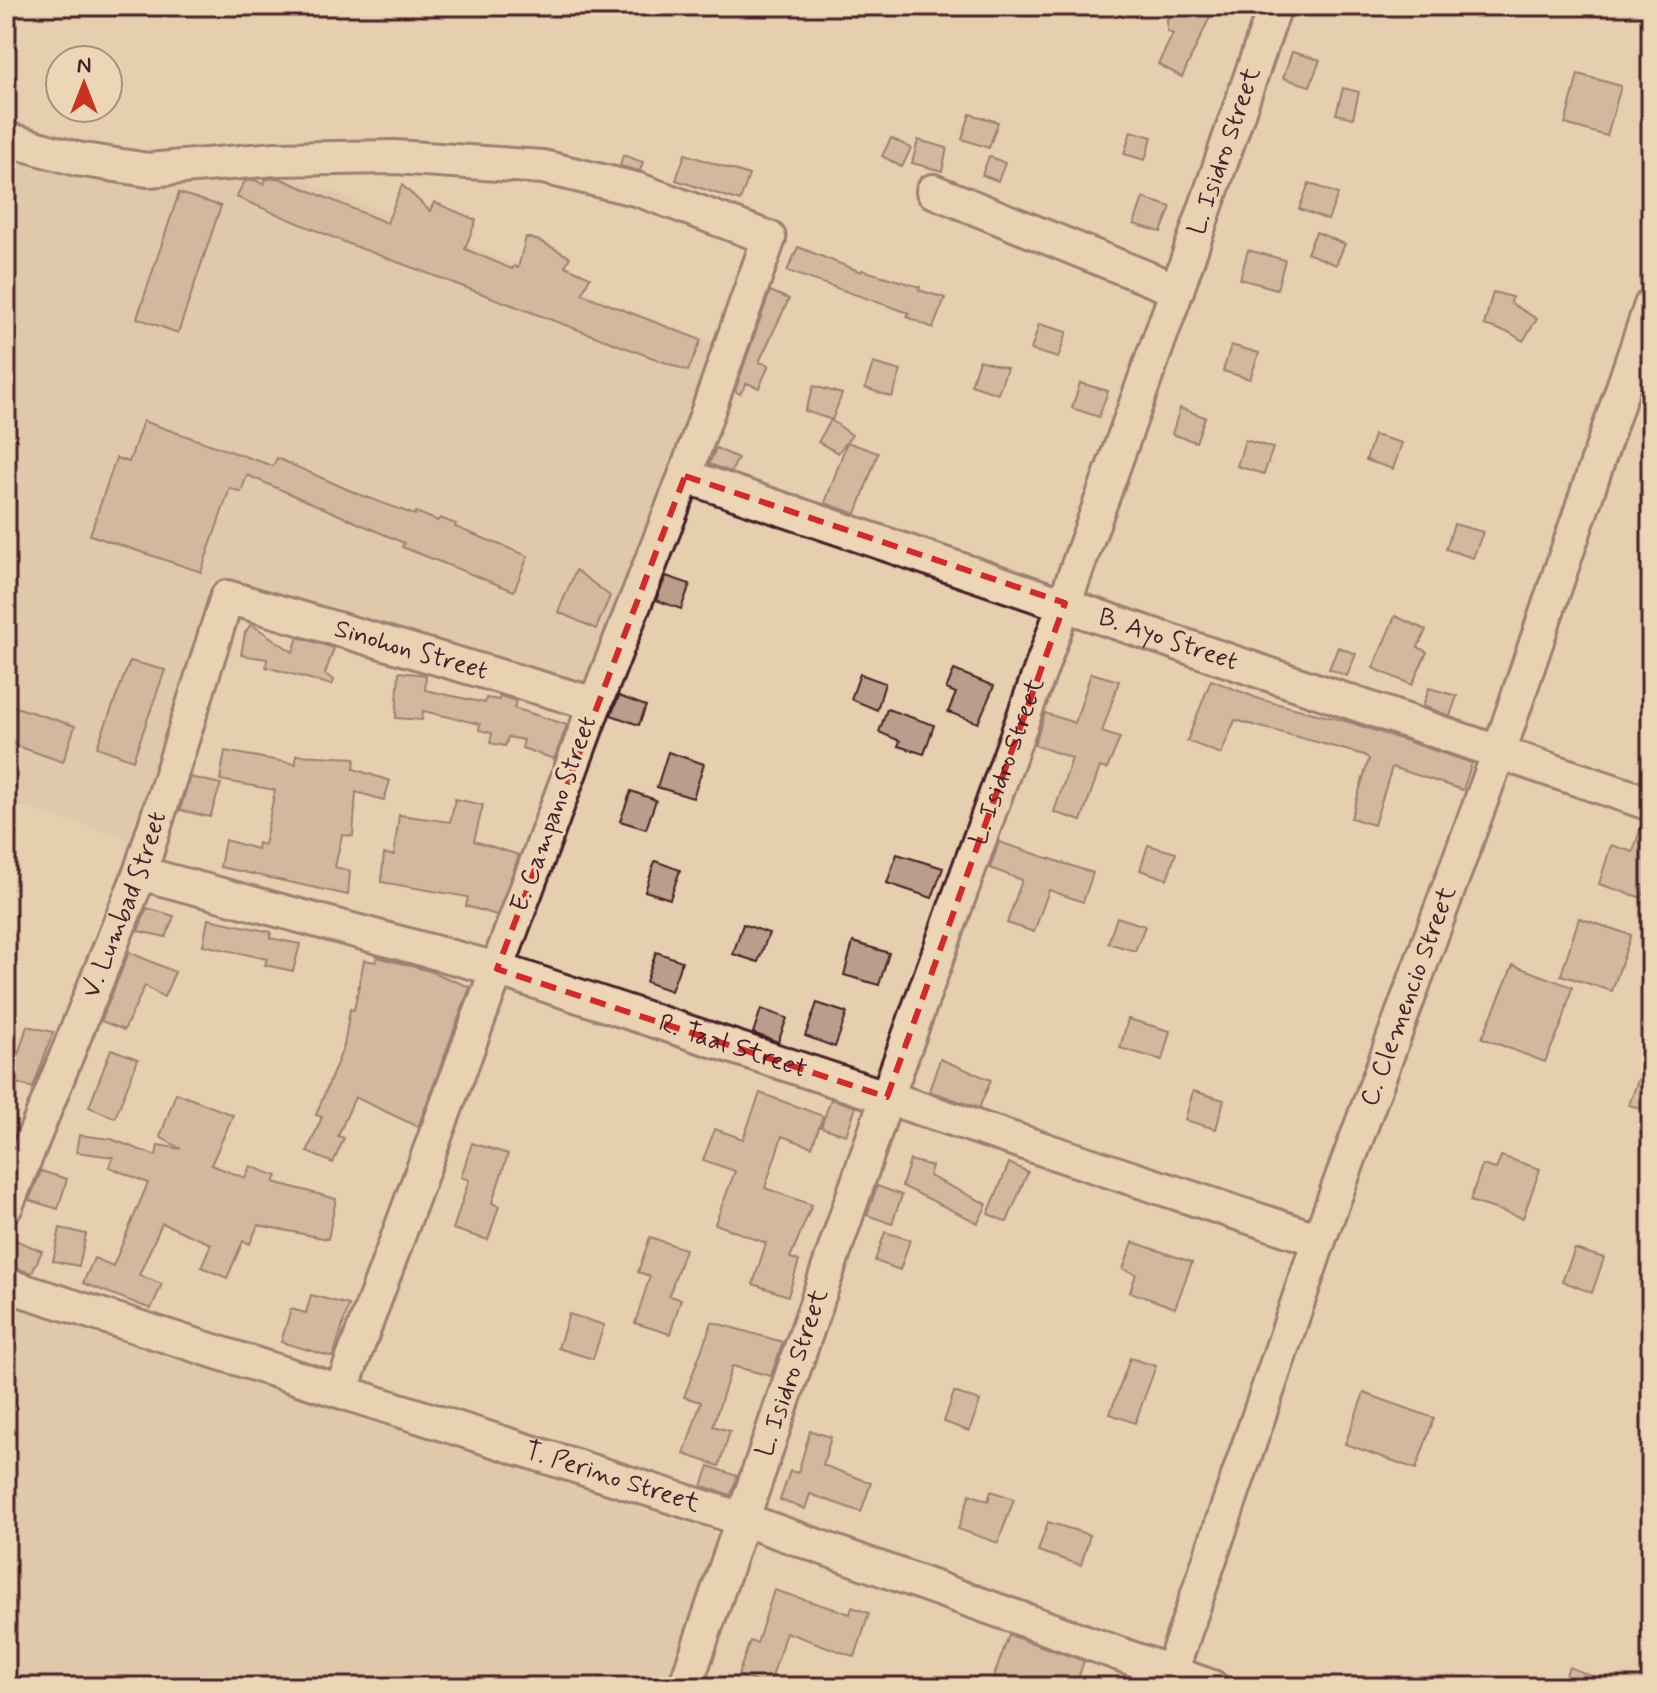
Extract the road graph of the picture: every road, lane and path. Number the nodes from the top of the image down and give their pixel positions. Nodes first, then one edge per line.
1 (1275, 6) edge
2 (6, 139) edge
3 (933, 191) dead end
4 (1177, 290) junction
5 (1651, 305) edge
6 (685, 476) junction
7 (227, 597) joint
8 (1065, 603) junction
9 (595, 704) junction
10 (1499, 752) junction
11 (1651, 804) edge
12 (140, 873) junction
13 (497, 969) junction
14 (887, 1097) junction
15 (6, 1206) edge
16 (1319, 1240) junction
17 (6, 1285) edge
18 (341, 1391) junction
19 (742, 1519) junction
20 (1168, 1680) edge
21 (685, 1687) edge
22 (1212, 1687) edge

1 - 4 street, L. Isidro Street
2 - 6 street, E. Campano Street
3 - 4 street
4 - 8 street, L. Isidro Street
5 - 10 street, C. Clemencio Street
6 - 8 street, B. Ayo Street
6 - 9 street, E. Campano Street
7 - 9 street, Sinohon Street
7 - 12 street, V. Lumbad Street
8 - 10 street, B. Ayo Street
8 - 14 street, L. Isidro Street
9 - 13 street, E. Campano Street
10 - 11 street, B. Ayo Street
10 - 16 street, C. Clemencio Street
12 - 13 street, R. Taal Street
12 - 15 street, V. Lumbad Street
13 - 14 street, R. Taal Street
13 - 18 street, E. Campano Street
14 - 16 street, R. Taal Street
14 - 19 street, L. Isidro Street
16 - 20 street, C. Clemencio Street
17 - 18 street, T. Perino Street
18 - 19 street, T. Perino Street
19 - 20 street, T. Perino Street
19 - 21 street, L. Isidro Street
20 - 22 street, T. Perino Street

